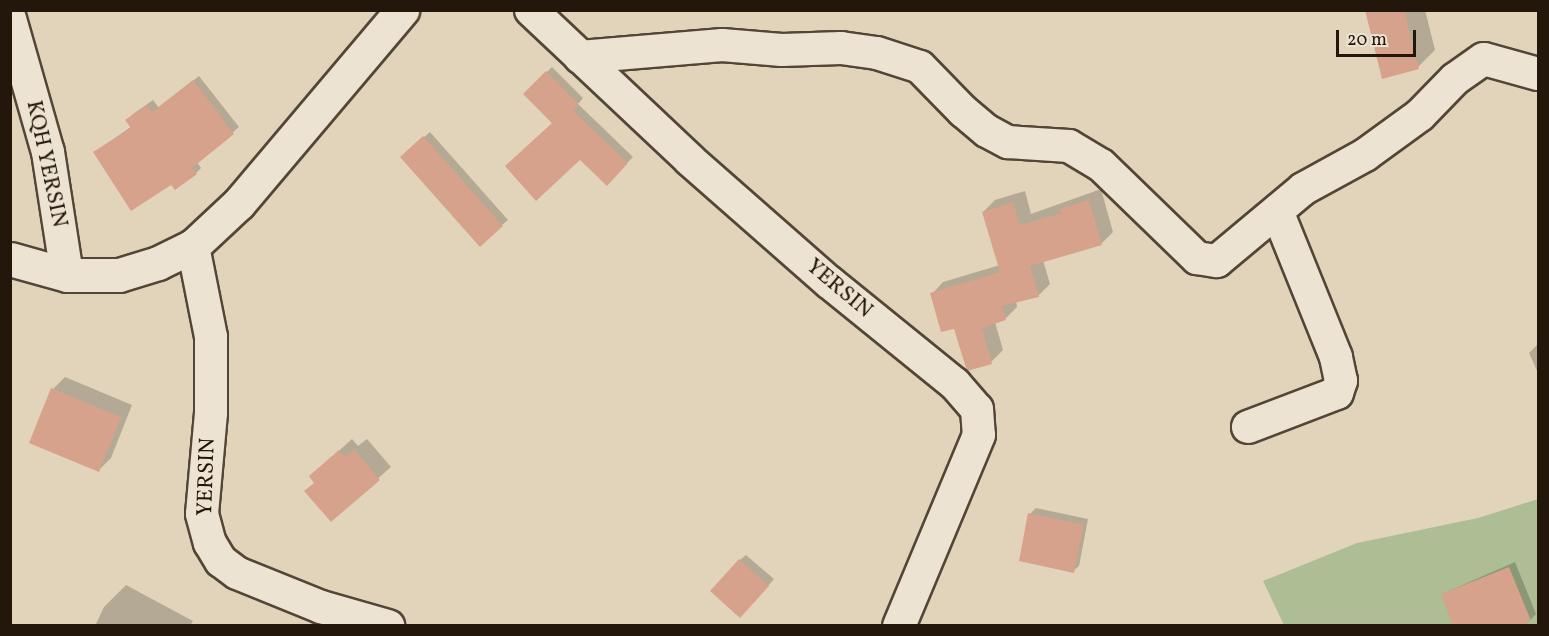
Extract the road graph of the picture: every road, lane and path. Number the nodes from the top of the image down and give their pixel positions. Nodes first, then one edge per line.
1 (402, 10) edge
2 (531, 10) edge
3 (10, 19) edge
4 (580, 57) junction
5 (1539, 74) edge
6 (1276, 211) junction
7 (193, 246) junction
8 (10, 259) edge
9 (67, 275) junction
10 (1248, 427) dead end
11 (388, 626) edge
12 (899, 626) edge

1 - 7 street
2 - 4 street, YERSIN
3 - 9 street, KQH YERSIN
4 - 6 street
4 - 12 street, YERSIN
5 - 6 street
6 - 10 street
7 - 9 street
7 - 11 street, YERSIN
8 - 9 street

